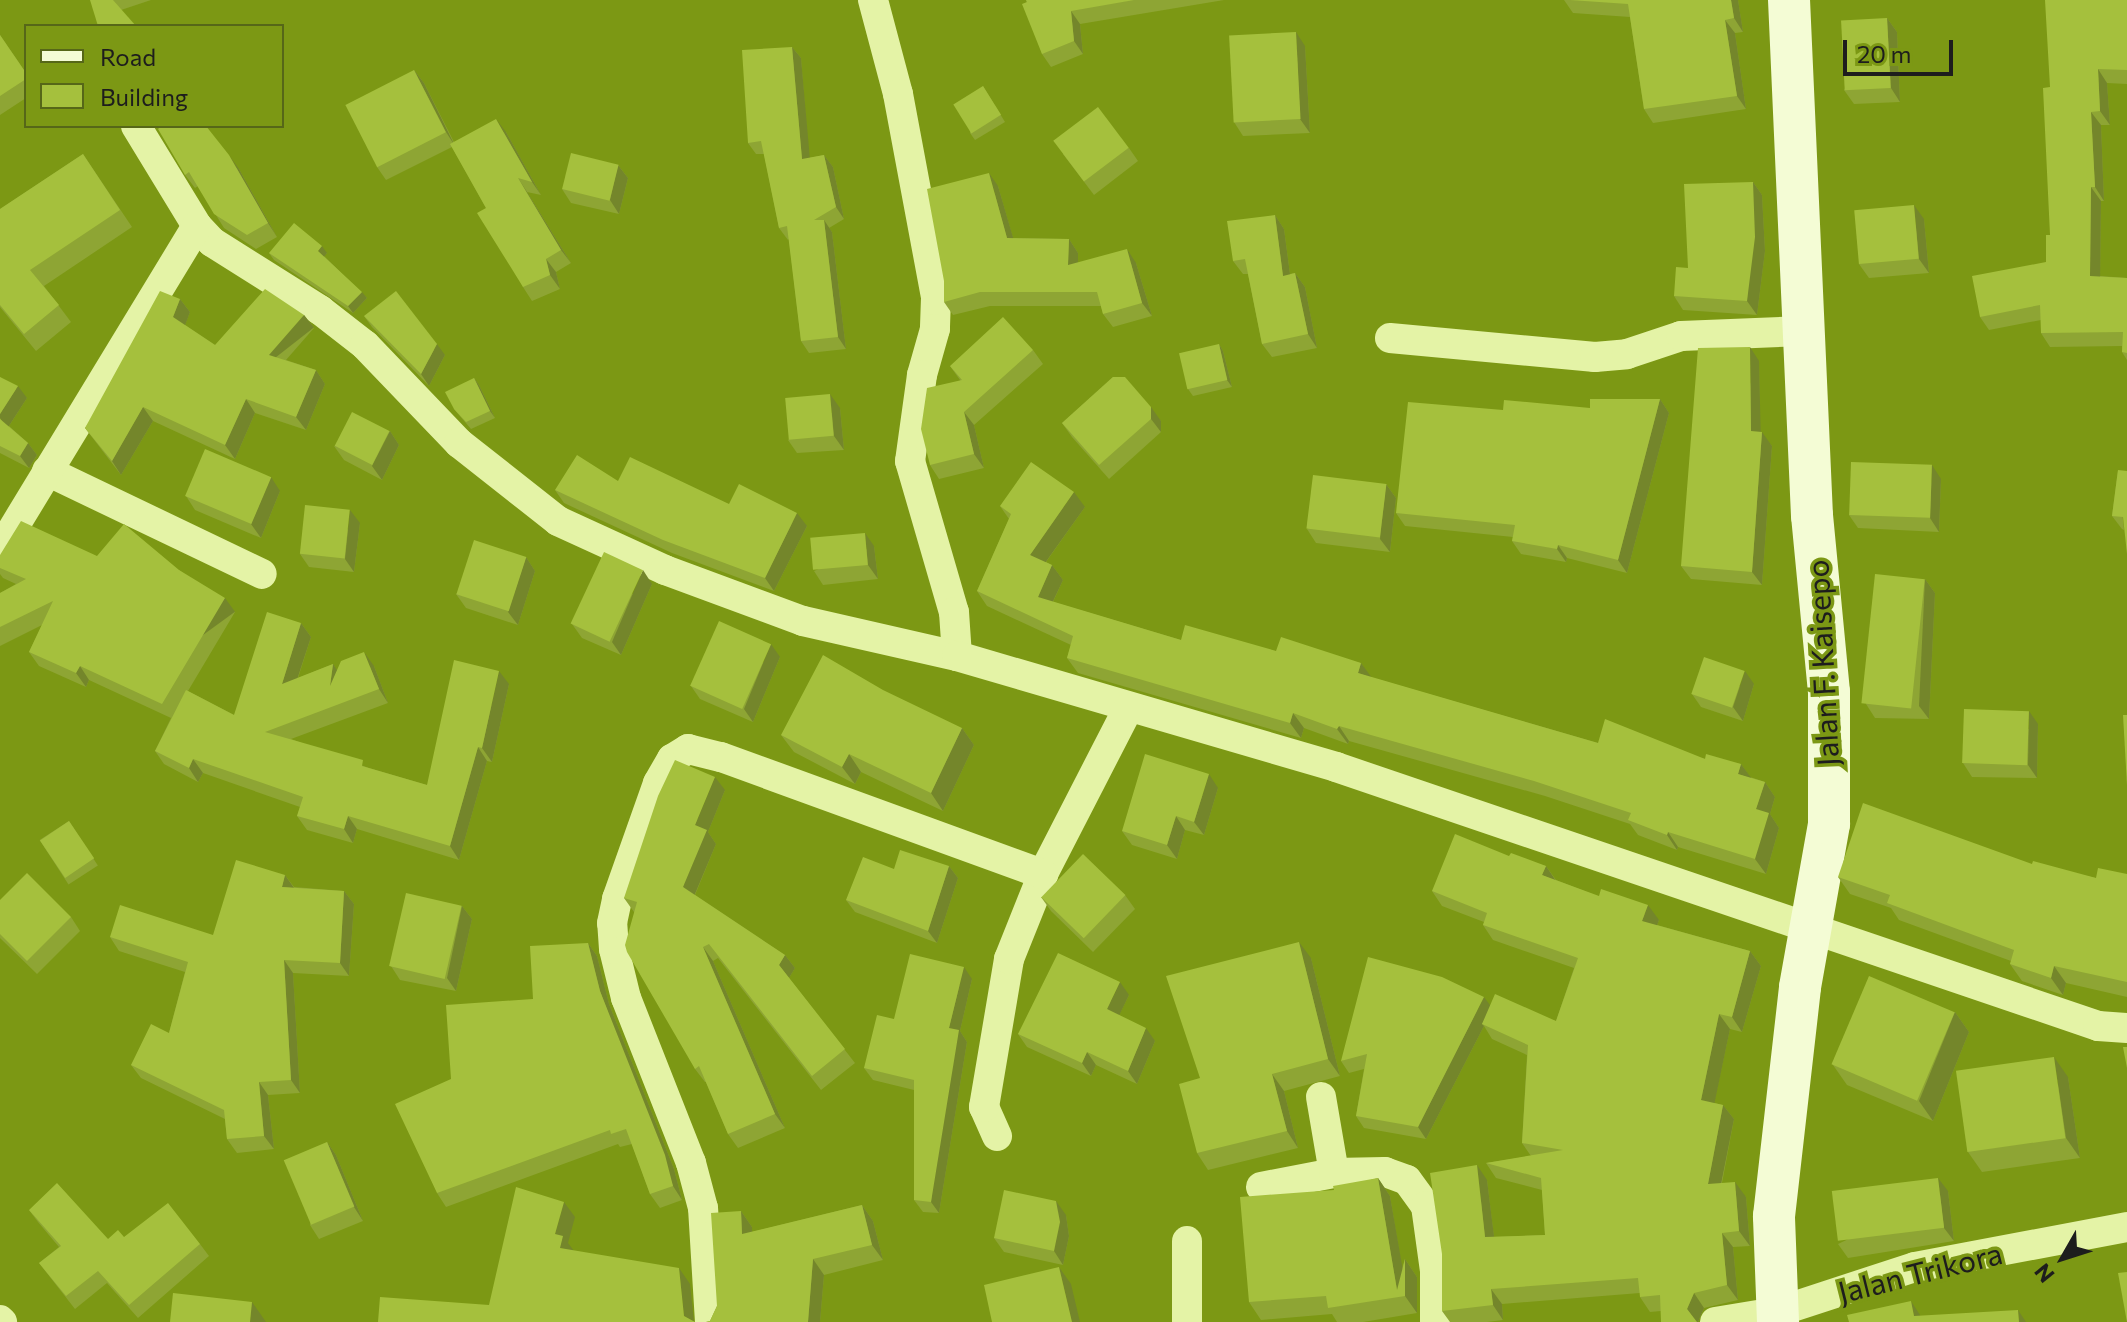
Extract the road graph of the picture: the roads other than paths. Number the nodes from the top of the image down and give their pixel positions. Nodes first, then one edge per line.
1 (873, 0) edge
2 (1789, 0) edge
3 (137, 128) edge
4 (197, 226) junction
5 (1803, 331) junction
6 (1390, 338) dead end
7 (47, 471) junction
8 (0, 550) edge
9 (262, 574) dead end
10 (957, 656) junction
11 (1129, 707) junction
12 (1043, 874) junction
13 (1813, 930) junction
14 (2127, 1028) edge
15 (1321, 1097) dead end
16 (997, 1136) dead end
17 (1334, 1173) junction
18 (1261, 1187) dead end
19 (2127, 1227) edge
20 (1187, 1241) dead end
21 (1778, 1317) edge
22 (710, 1322) edge
23 (1187, 1322) edge
24 (1435, 1322) edge
25 (1715, 1322) edge

1 - 10 street
2 - 5 street, Jalan F. Kaisepo
3 - 4 street
4 - 7 street
4 - 10 street
5 - 6 street
5 - 13 street, Jalan F. Kaisepo
7 - 8 street
7 - 9 street
10 - 11 street
11 - 12 street
11 - 13 street
12 - 16 street
12 - 22 street
13 - 14 street
13 - 21 street, Jalan F. Kaisepo
15 - 17 street
17 - 18 street
17 - 24 street
19 - 21 street, Jalan Trikora
20 - 23 street
21 - 25 street, Jalan Trikora

